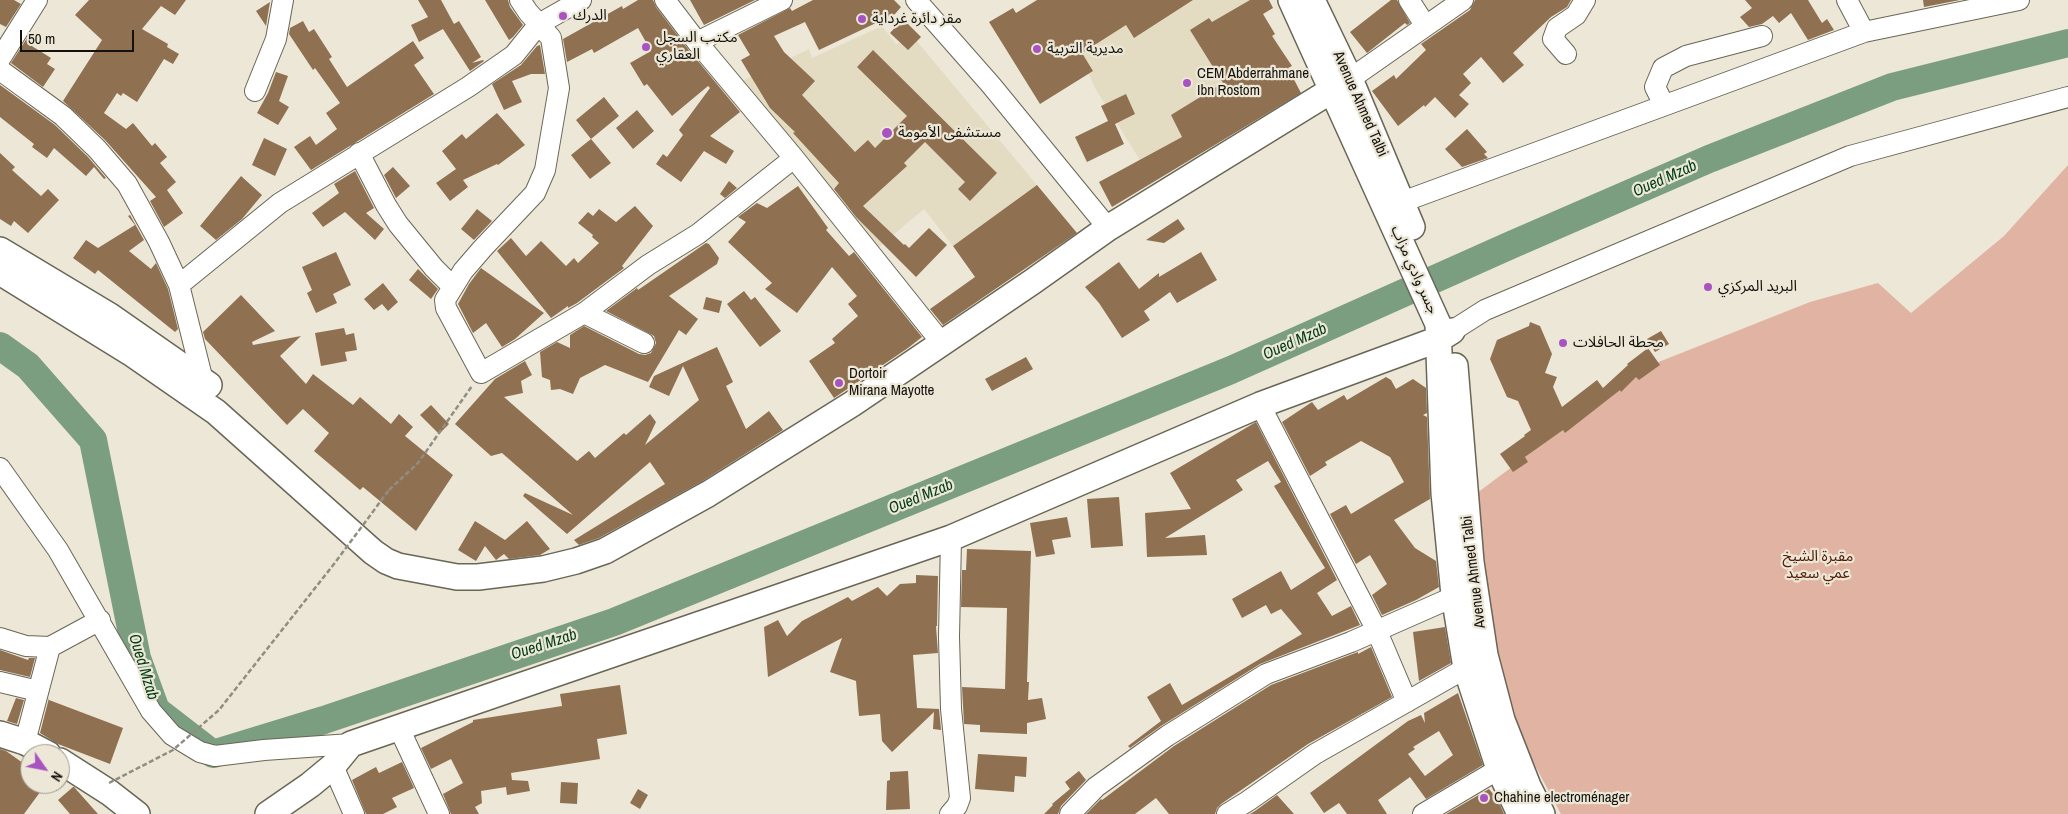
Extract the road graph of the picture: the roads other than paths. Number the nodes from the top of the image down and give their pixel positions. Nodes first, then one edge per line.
1 (37, 0) edge
2 (282, 0) edge
3 (520, 0) edge
4 (581, 0) edge
5 (665, 0) edge
6 (782, 0) edge
7 (916, 0) edge
8 (1291, 0) edge
9 (1312, 0) edge
10 (1409, 0) edge
11 (1585, 0) edge
12 (1847, 0) edge
13 (2019, 0) edge
14 (1458, 1) edge
15 (539, 24) junction
16 (1425, 25) junction
17 (1864, 32) junction
18 (1762, 36) dead end
19 (697, 42) junction
20 (1566, 54) dead end
21 (0, 59) edge
22 (0, 70) edge
23 (1341, 85) junction
24 (255, 91) dead end
25 (2068, 97) edge
26 (1664, 105) junction
27 (359, 153) junction
28 (794, 158) junction
29 (1399, 209) junction
30 (1108, 228) junction
31 (0, 250) edge
32 (0, 272) edge
33 (179, 284) junction
34 (453, 287) junction
35 (584, 312) junction
36 (1445, 328) junction
37 (941, 342) junction
38 (644, 343) dead end
39 (203, 380) junction
40 (1260, 405) junction
41 (0, 468) edge
42 (951, 538) junction
43 (424, 572) junction
44 (1464, 592) junction
45 (100, 620) junction
46 (1376, 629) junction
47 (0, 638) edge
48 (50, 647) junction
49 (1466, 668) junction
50 (0, 682) edge
51 (38, 691) junction
52 (1407, 702) junction
53 (399, 728) junction
54 (0, 734) edge
55 (25, 742) junction
56 (29, 744) edge
57 (351, 744) junction
58 (332, 766) junction
59 (70, 768) edge
60 (1499, 769) junction
61 (1253, 808) edge
62 (137, 814) edge
63 (268, 814) edge
64 (354, 814) edge
65 (439, 814) edge
66 (950, 814) edge
67 (1070, 814) edge
68 (1227, 814) edge
69 (1423, 814) edge
70 (1520, 814) edge
71 (1542, 814) edge

1 - 21 street
2 - 24 street
3 - 15 street
4 - 15 street
5 - 19 street
6 - 19 street
7 - 30 street
8 - 23 main road
9 - 23 main road, Avenue Ahmed Talbi
10 - 16 street
11 - 20 street
12 - 17 street
13 - 17 street
14 - 16 street
15 - 27 street
15 - 34 street
16 - 23 street
17 - 26 street
18 - 26 street
19 - 28 street
22 - 33 street
23 - 29 main road, Avenue Ahmed Talbi
23 - 30 main road
25 - 36 street
26 - 29 street
27 - 33 street
27 - 34 street
28 - 35 street
28 - 37 street
29 - 36 main road, جسر وادي مزاب
30 - 37 main road
31 - 39 main road
32 - 43 main road
33 - 39 street
34 - 35 street
35 - 38 street
36 - 40 main road
36 - 44 main road, Avenue Ahmed Talbi
37 - 43 main road
39 - 43 main road
40 - 42 main road
40 - 46 street
41 - 45 street
42 - 53 main road
42 - 66 street
44 - 46 street
44 - 49 main road
44 - 71 main road, Avenue Ahmed Talbi
45 - 48 street
45 - 57 street
46 - 52 street
46 - 67 street
47 - 48 street
48 - 51 street
49 - 52 street
49 - 60 main road
50 - 51 street
51 - 55 street
52 - 61 street
53 - 57 main road
53 - 65 street
54 - 55 main road
55 - 56 main road
57 - 58 main road
58 - 63 main road
58 - 64 street
59 - 62 main road
60 - 69 street
60 - 70 main road
61 - 68 street

